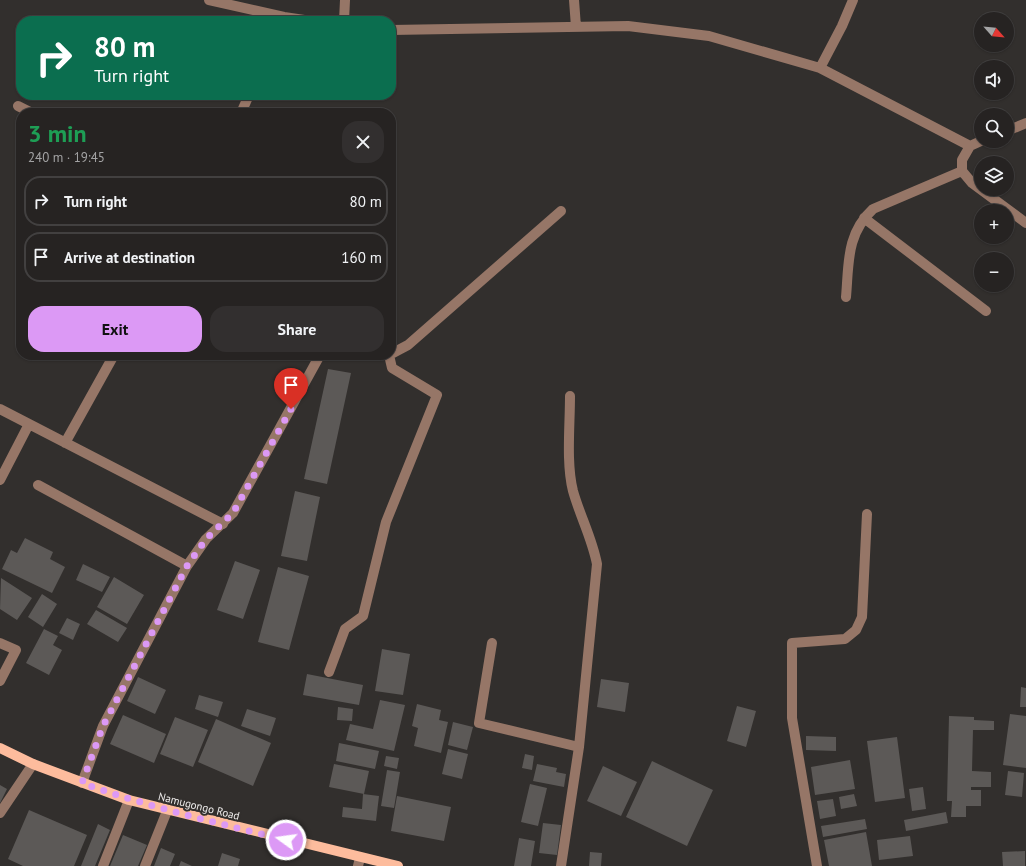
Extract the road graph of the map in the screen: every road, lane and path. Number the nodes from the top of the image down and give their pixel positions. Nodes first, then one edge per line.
1 (209, 0) edge
2 (345, 0) edge
3 (574, 0) edge
4 (853, 0) edge
5 (271, 16) edge
6 (344, 16) edge
7 (576, 27) junction
8 (396, 30) edge
9 (820, 68) junction
10 (18, 106) dead end
11 (22, 108) edge
12 (1026, 123) edge
13 (1014, 128) edge
14 (974, 144) edge
15 (970, 146) junction
16 (962, 171) junction
17 (561, 211) dead end
18 (864, 218) junction
19 (1026, 223) edge
20 (846, 297) dead end
21 (986, 311) dead end
22 (396, 351) edge
23 (111, 360) edge
24 (317, 360) edge
25 (391, 360) edge
26 (570, 396) dead end
27 (0, 409) edge
28 (29, 424) junction
29 (65, 443) junction
30 (0, 480) edge
31 (38, 485) dead end
32 (867, 514) dead end
33 (223, 524) junction
34 (187, 566) junction
35 (0, 643) edge
36 (492, 643) dead end
37 (329, 672) dead end
38 (0, 681) edge
39 (579, 747) junction
40 (0, 748) edge
41 (33, 764) junction
42 (82, 783) junction
43 (129, 800) junction
44 (167, 810) junction
45 (0, 813) edge
46 (359, 862) edge
47 (103, 866) edge
48 (145, 866) edge
49 (398, 866) edge
50 (561, 866) edge
51 (817, 866) edge

1 - 5 street
2 - 6 street
3 - 7 street
4 - 9 street
7 - 8 street
7 - 9 street
9 - 15 street
10 - 11 street
12 - 13 street
14 - 15 street
15 - 16 street
16 - 18 street
16 - 19 street
17 - 22 street
18 - 20 street
18 - 21 street
23 - 29 street
24 - 33 street
25 - 37 street
26 - 39 street
27 - 28 street
28 - 29 street
28 - 30 street
29 - 33 street
31 - 34 street
32 - 51 street
33 - 34 street
34 - 42 street
35 - 38 street
36 - 39 street
39 - 50 street
40 - 41 main road, Namugongo Road
41 - 42 main road, Namugongo Road
41 - 45 street
42 - 43 main road, Namugongo Road
43 - 44 main road, Namugongo Road
43 - 47 street
44 - 46 main road, Namugongo Road
44 - 48 street
46 - 49 main road, Namugongo Road

